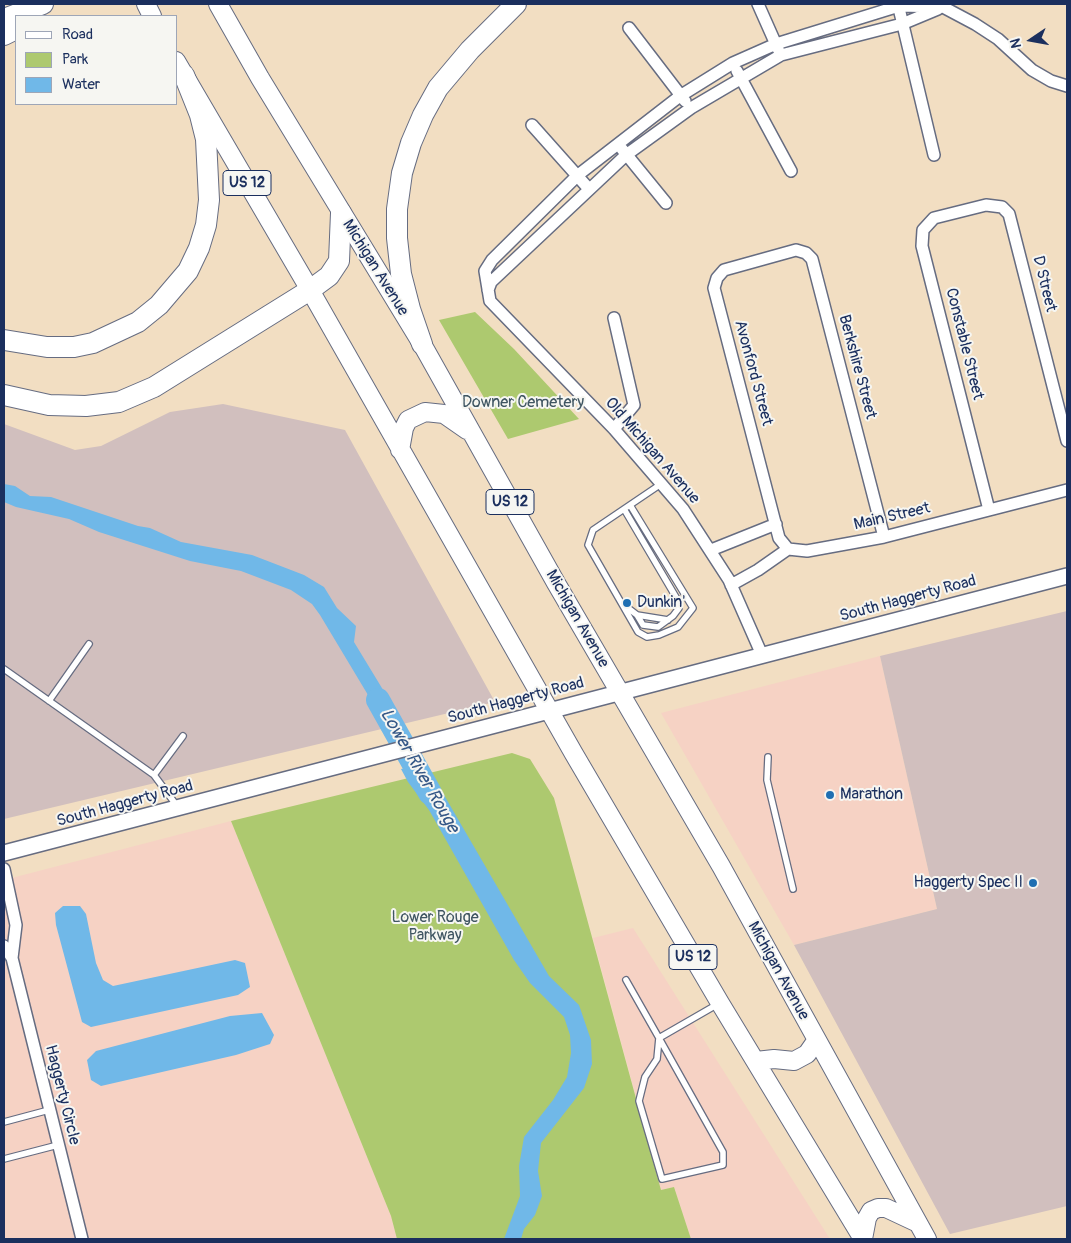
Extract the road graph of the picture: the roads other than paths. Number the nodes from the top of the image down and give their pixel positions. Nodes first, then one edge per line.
1 (43, 4) edge
2 (54, 4) edge
3 (218, 4) edge
4 (516, 4) edge
5 (758, 4) edge
6 (898, 5) edge
7 (944, 5) edge
8 (38, 15) edge
9 (4, 19) edge
10 (902, 24) junction
11 (629, 28) dead end
12 (776, 44) junction
13 (781, 55) junction
14 (732, 63) junction
15 (180, 68) edge
16 (740, 78) junction
17 (1067, 86) edge
18 (680, 96) junction
19 (691, 108) junction
20 (532, 125) dead end
21 (618, 144) junction
22 (626, 155) junction
23 (934, 155) dead end
24 (791, 171) dead end
25 (578, 174) junction
26 (589, 189) junction
27 (666, 203) dead end
28 (962, 211) joint
29 (341, 214) junction
30 (762, 259) joint
31 (310, 290) junction
32 (488, 290) junction
33 (614, 318) dead end
34 (4, 340) edge
35 (422, 344) junction
36 (4, 395) edge
37 (614, 429) junction
38 (470, 432) junction
39 (1067, 441) edge
40 (400, 450) junction
41 (661, 484) junction
42 (1067, 490) edge
43 (630, 505) junction
44 (624, 510) junction
45 (990, 510) junction
46 (776, 524) junction
47 (884, 537) junction
48 (788, 549) junction
49 (711, 550) junction
50 (1067, 576) edge
51 (731, 585) junction
52 (622, 604) junction
53 (89, 644) dead end
54 (762, 655) junction
55 (4, 668) edge
56 (620, 692) junction
57 (49, 701) junction
58 (549, 710) junction
59 (183, 736) dead end
60 (768, 757) dead end
61 (154, 775) junction
62 (178, 808) junction
63 (4, 853) edge
64 (4, 869) edge
65 (794, 889) dead end
66 (4, 946) edge
67 (12, 958) junction
68 (626, 980) dead end
69 (720, 1003) junction
70 (659, 1038) junction
71 (816, 1041) junction
72 (756, 1061) junction
73 (49, 1110) junction
74 (4, 1122) edge
75 (58, 1145) junction
76 (4, 1159) edge
77 (918, 1223) junction
78 (82, 1239) edge
79 (863, 1239) edge
80 (927, 1239) edge

1 - 9 highway
2 - 8 highway
3 - 29 main road, Michigan Avenue / US 12
4 - 35 highway
5 - 12 street
6 - 7 street, Old Michigan Avenue
6 - 10 street
6 - 12 street, Old Michigan Avenue
7 - 10 street
7 - 17 street, Old Michigan Avenue
10 - 13 street
10 - 23 street
11 - 18 street
12 - 13 street
12 - 14 street, Old Michigan Avenue
13 - 16 street
14 - 16 street
14 - 18 street, Old Michigan Avenue
15 - 31 main road, US 12
15 - 34 highway
16 - 19 street
16 - 24 street
18 - 19 street
18 - 21 street, Old Michigan Avenue
19 - 22 street
20 - 25 street
21 - 22 street
21 - 25 street, Old Michigan Avenue
22 - 26 street
22 - 27 street
25 - 26 street
25 - 32 street, Old Michigan Avenue
26 - 32 street
28 - 39 street, D Street
28 - 45 street, Constable Street
29 - 31 highway
29 - 35 main road, Michigan Avenue / US 12
30 - 46 street, Avonford Street
30 - 47 street, Berkshire Street
31 - 36 highway
31 - 40 main road, US 12
32 - 37 street, Old Michigan Avenue
33 - 37 street
35 - 38 main road, Michigan Avenue / US 12
37 - 41 street, Old Michigan Avenue
38 - 40 main road
38 - 56 main road, Michigan Avenue / US 12
40 - 58 main road, US 12
41 - 43 lane
41 - 49 street, Old Michigan Avenue
42 - 45 street, Main Street
43 - 44 lane
43 - 52 lane
44 - 52 lane
44 - 52 lane
45 - 47 street, Main Street
46 - 48 street, Avonford Street
46 - 49 street
47 - 48 street, Main Street
48 - 51 street
49 - 51 street, Old Michigan Avenue
50 - 54 main road, South Haggerty Road
51 - 54 street, Old Michigan Avenue
53 - 57 lane
54 - 56 main road, South Haggerty Road
55 - 57 lane
56 - 58 main road, South Haggerty Road
56 - 71 main road, Michigan Avenue / US 12
57 - 61 lane
58 - 62 main road, South Haggerty Road
58 - 69 main road, US 12
59 - 61 lane
60 - 65 lane
61 - 62 lane
62 - 63 main road, South Haggerty Road
64 - 67 street, Haggerty Circle
66 - 67 street, Haggerty Circle
67 - 73 street, Haggerty Circle
68 - 70 lane
69 - 70 lane
69 - 72 main road, US 12
70 - 70 lane
71 - 72 main road
71 - 77 main road, Michigan Avenue / US 12
72 - 79 main road, US 12
73 - 74 lane
73 - 75 street, Haggerty Circle
75 - 76 lane
75 - 78 street, Haggerty Circle
77 - 79 main road
77 - 80 main road, Michigan Avenue / US 12

